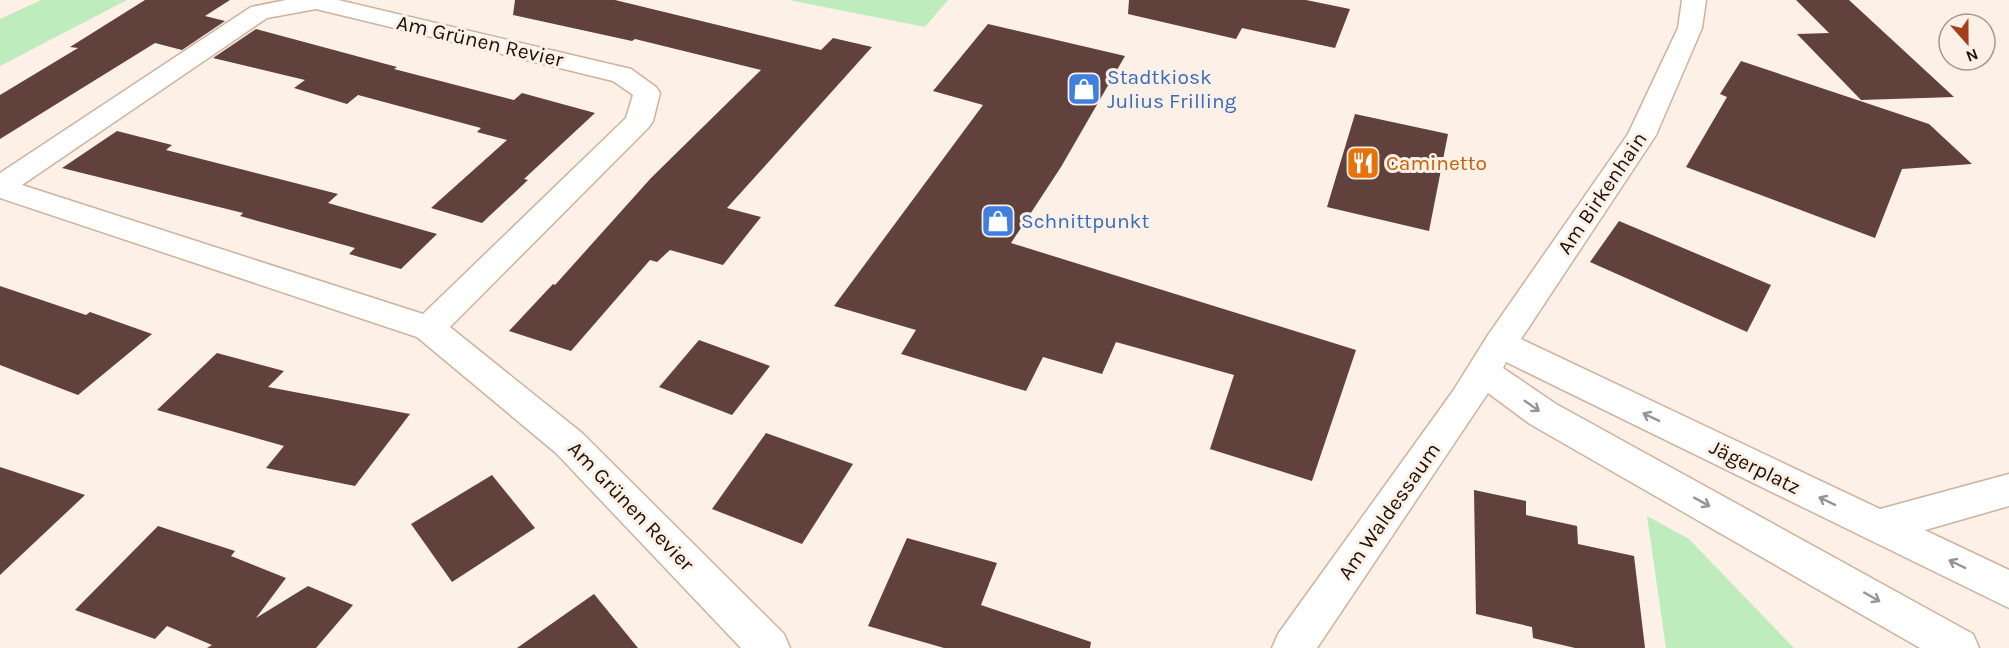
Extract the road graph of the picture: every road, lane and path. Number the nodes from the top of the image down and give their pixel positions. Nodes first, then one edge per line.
1 (1694, 0) edge
2 (0, 187) edge
3 (429, 328) junction
4 (1492, 359) junction
5 (2009, 490) edge
6 (1880, 526) junction
7 (2009, 590) edge
8 (769, 648) edge
9 (1293, 648) edge
10 (1958, 648) edge

1 - 4 street, Am Birkenhain
2 - 3 street, Am Grünen Revier
2 - 3 street, Am Grünen Revier
3 - 8 street, Am Grünen Revier
6 -> 4 street, Jägerplatz
4 - 9 street, Am Waldessaum
4 -> 10 street
5 - 6 street
7 -> 6 street, Jägerplatz

